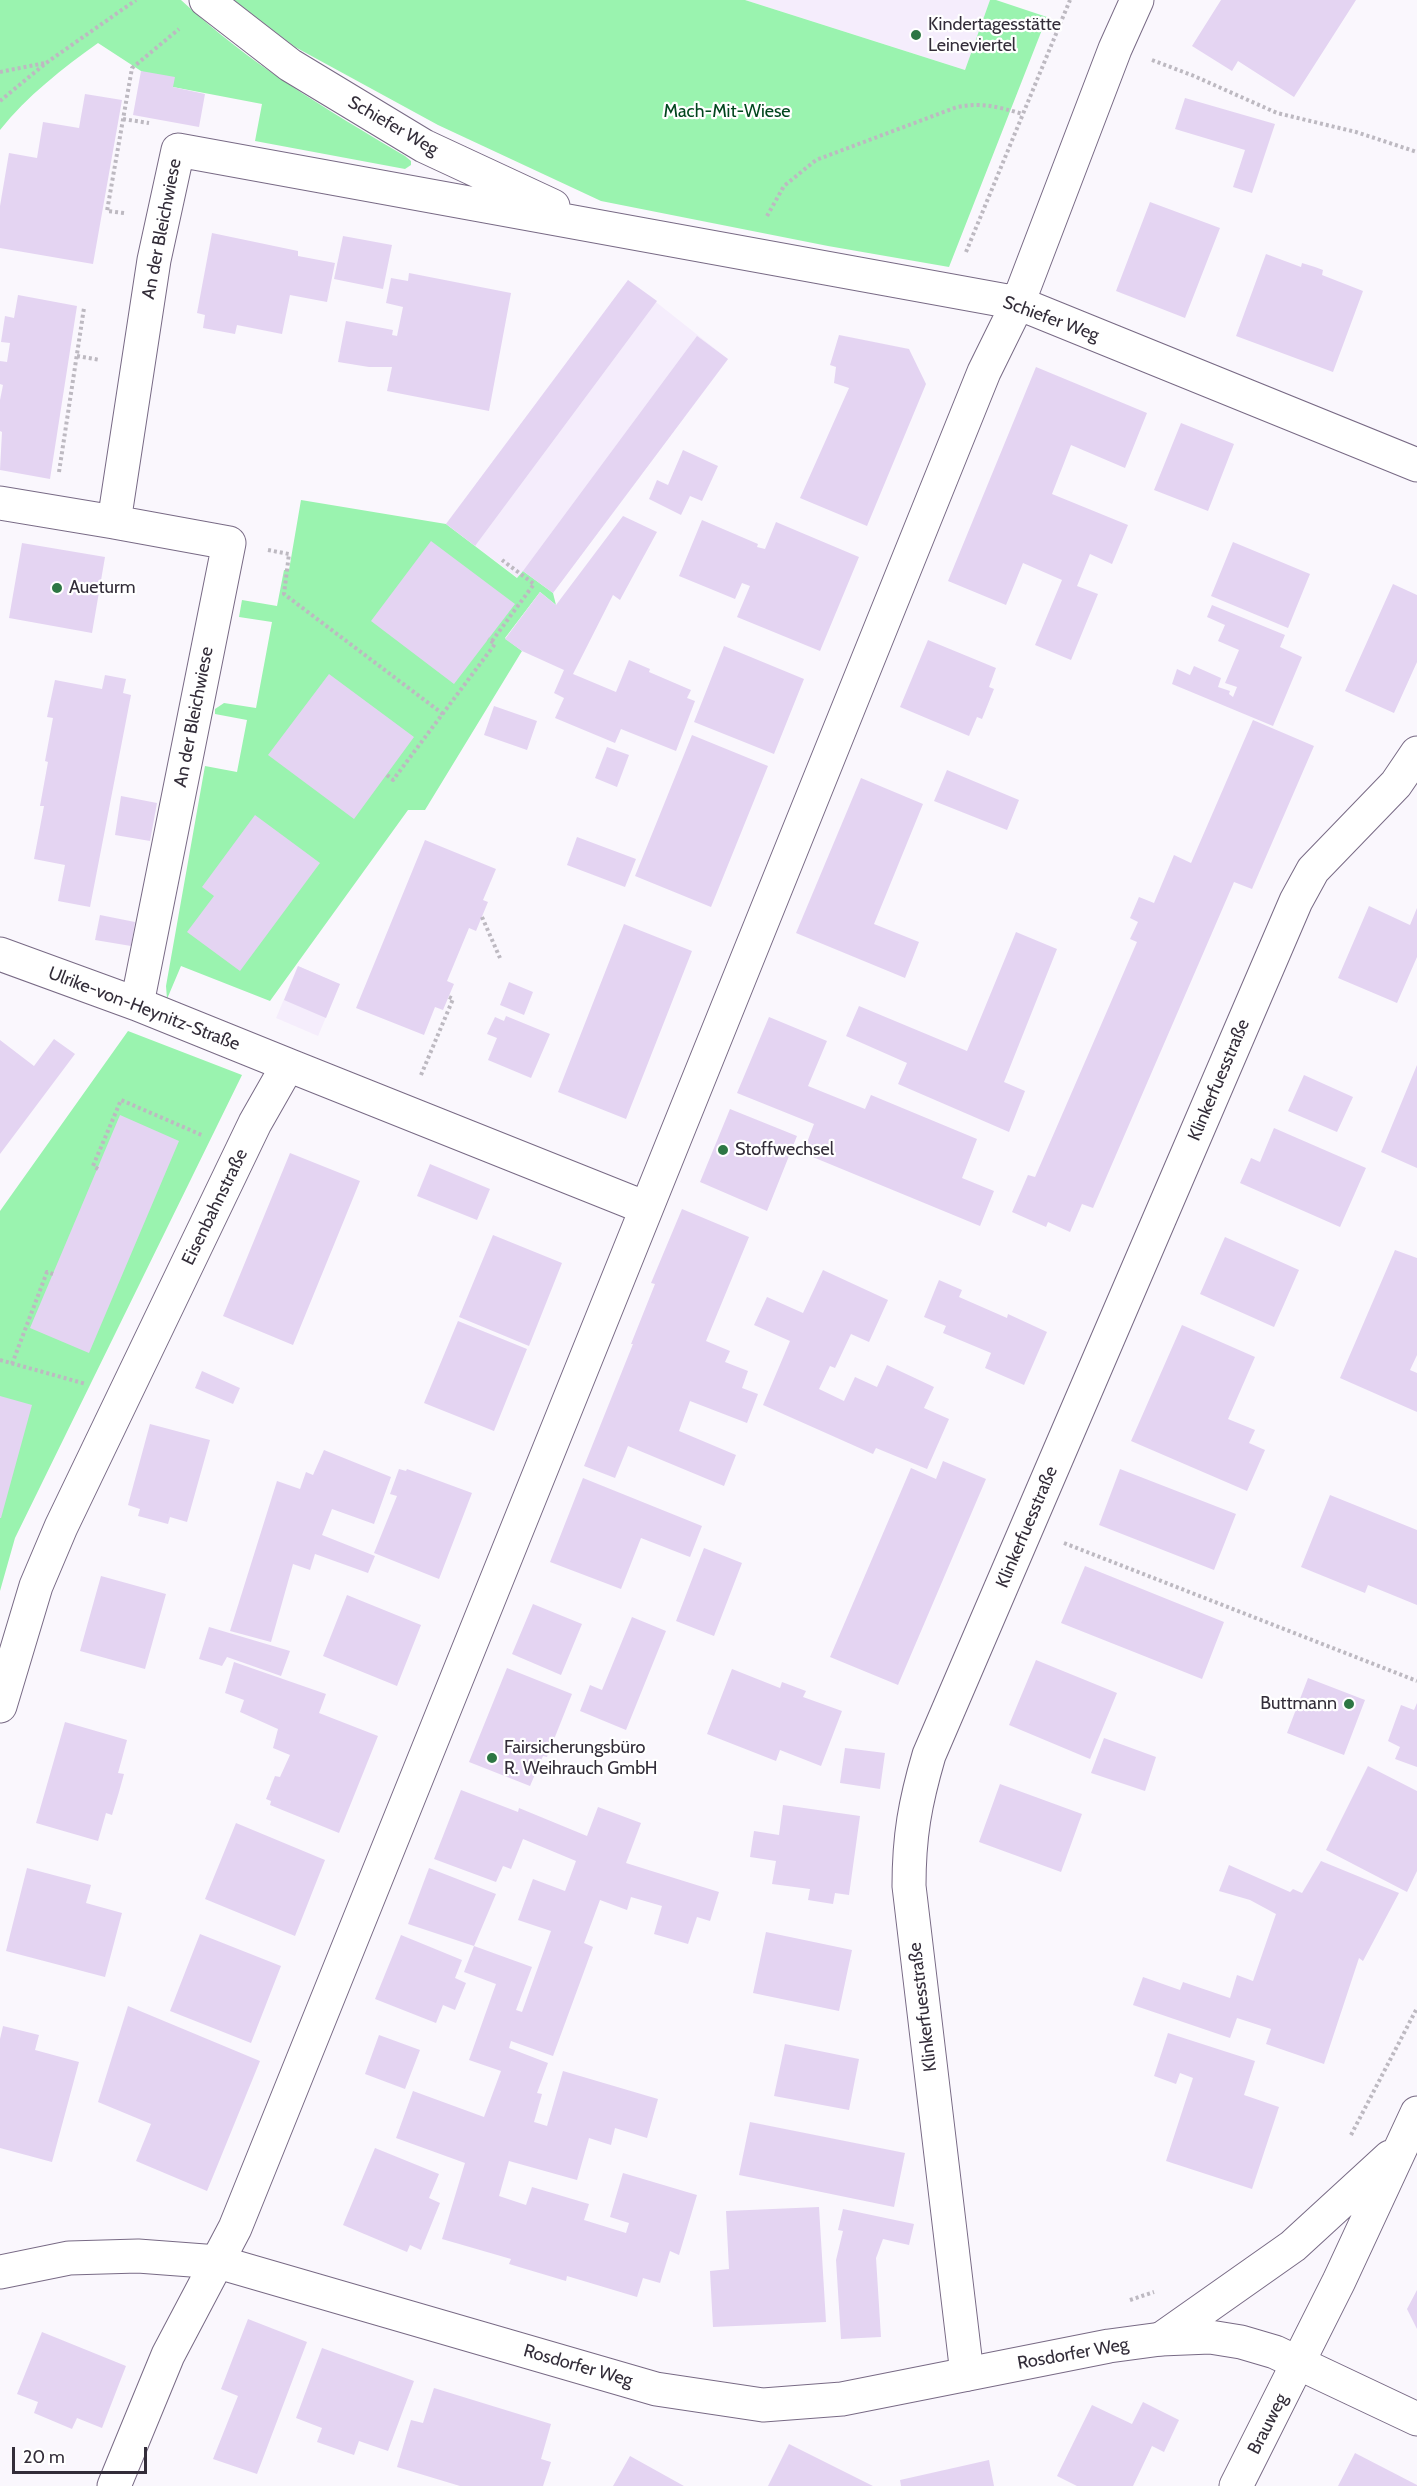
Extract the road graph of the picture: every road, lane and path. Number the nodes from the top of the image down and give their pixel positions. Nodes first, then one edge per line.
1 (136, 0) edge
2 (1070, 0) edge
3 (1137, 0) edge
4 (208, 2) edge
5 (1151, 60) dead end
6 (46, 63) junction
7 (0, 72) edge
8 (0, 101) edge
9 (1023, 114) junction
10 (178, 150) joint
11 (1417, 152) edge
12 (112, 211) dead end
13 (595, 226) junction
14 (754, 254) junction
15 (951, 290) junction
16 (1018, 303) junction
17 (84, 308) dead end
18 (77, 356) junction
19 (90, 358) dead end
20 (1417, 465) edge
21 (0, 503) edge
22 (52, 511) junction
23 (114, 522) junction
24 (229, 543) junction
25 (502, 560) dead end
26 (443, 714) junction
27 (1417, 753) edge
28 (387, 775) dead end
29 (482, 916) dead end
30 (0, 954) edge
31 (500, 958) dead end
32 (449, 997) dead end
33 (137, 1004) junction
34 (288, 1065) junction
35 (406, 1112) junction
36 (241, 1151) junction
37 (98, 1169) dead end
38 (646, 1208) junction
39 (53, 1274) dead end
40 (0, 1360) edge
41 (12, 1364) junction
42 (124, 1395) junction
43 (1027, 1528) junction
44 (1417, 1681) edge
45 (0, 1706) edge
46 (1417, 2008) edge
47 (1417, 2113) edge
48 (1349, 2139) dead end
49 (1402, 2145) junction
50 (218, 2262) junction
51 (0, 2272) edge
52 (1160, 2291) dead end
53 (1125, 2302) dead end
54 (1161, 2338) junction
55 (1299, 2362) junction
56 (967, 2374) junction
57 (1417, 2419) edge
58 (114, 2486) edge
59 (1236, 2486) edge

1 - 6 path
2 - 9 path
3 - 16 street
4 - 12 path
4 - 13 street, Schiefer Weg
5 - 11 path
6 - 7 path
6 - 8 path
9 - 14 path
9 - 15 path
10 - 13 street, Schiefer Weg
10 - 23 street, An der Bleichwiese
13 - 14 street, Schiefer Weg
14 - 15 street, Schiefer Weg
15 - 16 street, Schiefer Weg
16 - 20 street, Schiefer Weg
16 - 38 street
17 - 18 path
18 - 19 path
18 - 22 path
21 - 22 street
22 - 23 street
23 - 24 street
24 - 26 path
24 - 33 street, An der Bleichwiese
25 - 26 path
26 - 28 path
27 - 43 street, Klinkerfuesstraße
29 - 31 path
30 - 33 street, Ulrike-von-Heynitz-Straße
32 - 35 path
33 - 34 street, Ulrike-von-Heynitz-Straße
34 - 35 street
34 - 36 street, Eisenbahnstraße
35 - 38 street
36 - 37 path
36 - 42 street, Eisenbahnstraße
38 - 50 street
39 - 41 path
40 - 41 path
41 - 42 path
42 - 45 street, Eisenbahnstraße
43 - 44 path
43 - 56 street, Klinkerfuesstraße
46 - 48 path
47 - 49 street, Rosdorfer Weg
49 - 54 street, Rosdorfer Weg
49 - 55 street, Rosdorfer Weg
50 - 51 street, Rosdorfer Weg
50 - 56 street, Rosdorfer Weg
50 - 58 street
52 - 53 path
54 - 55 street, Rosdorfer Weg
54 - 56 street, Rosdorfer Weg
55 - 57 street
55 - 59 street, Brauweg

